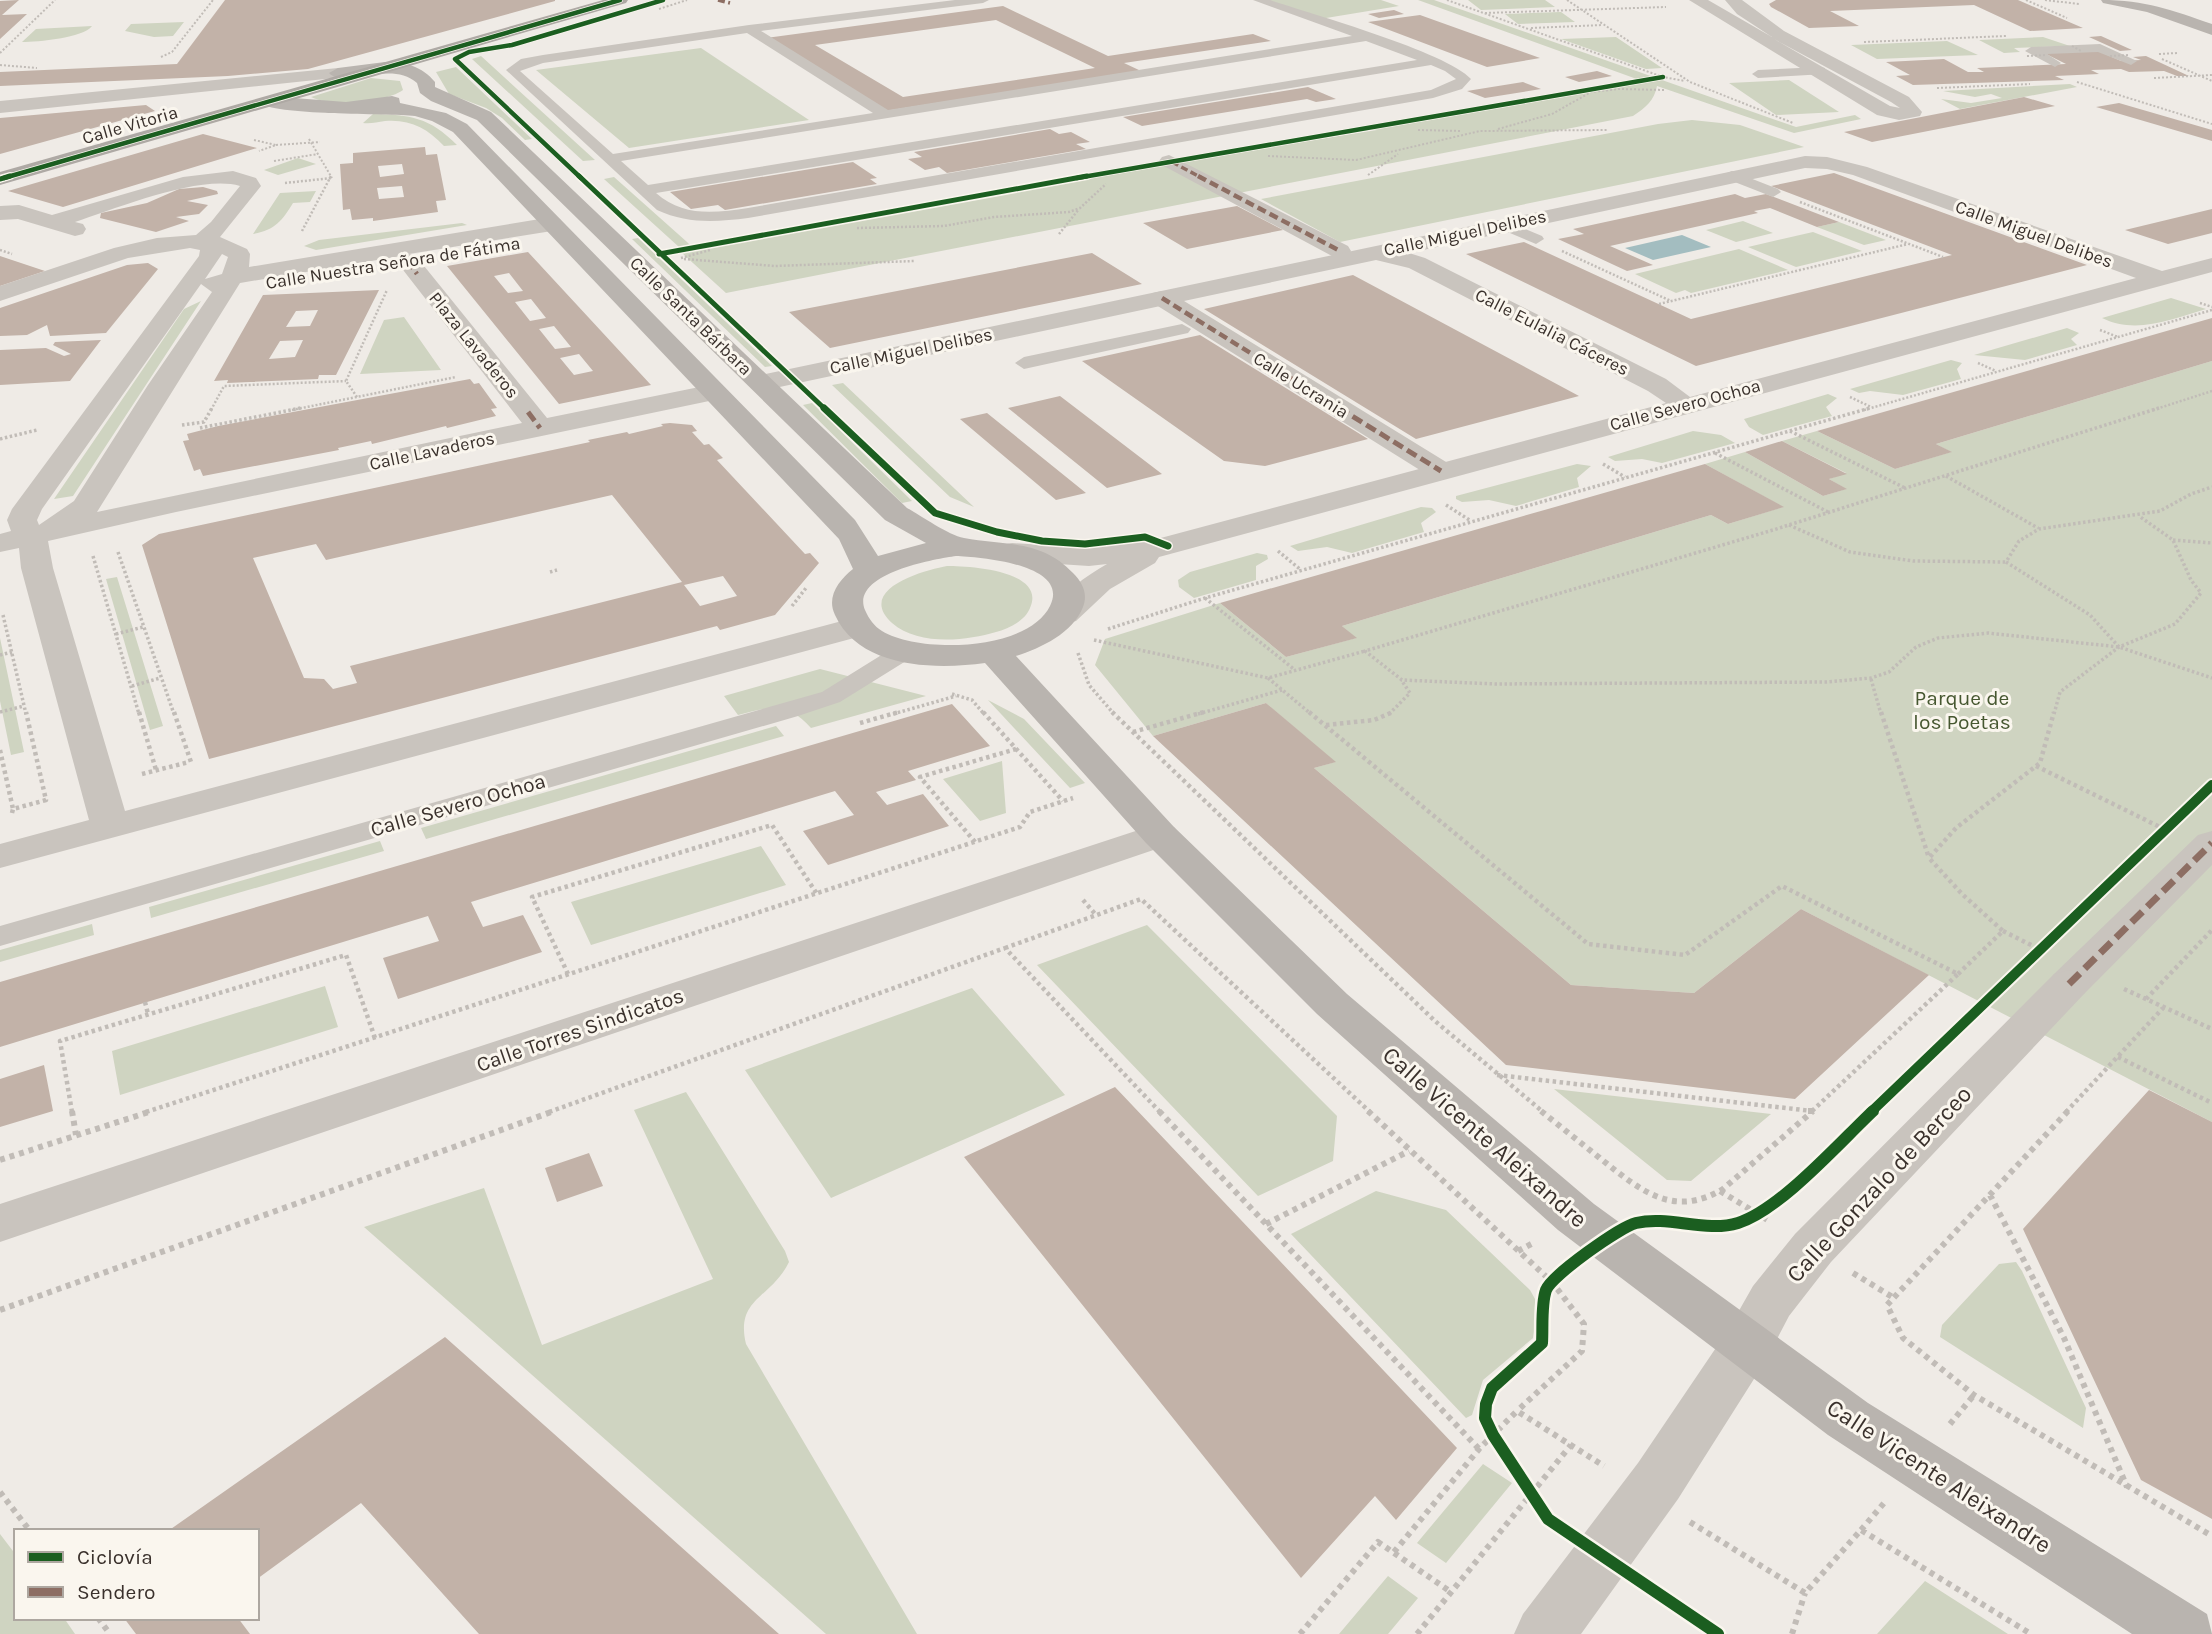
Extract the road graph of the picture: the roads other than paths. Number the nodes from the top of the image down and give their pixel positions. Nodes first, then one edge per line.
1 (593, 0) edge
2 (620, 0) edge
3 (862, 0) edge
4 (983, 0) edge
5 (1259, 0) edge
6 (1697, 0) edge
7 (1733, 0) edge
8 (2109, 0) edge
9 (2184, 0) edge
10 (886, 12) junction
11 (2212, 17) edge
12 (748, 29) junction
13 (2212, 30) edge
14 (1367, 37) junction
15 (1236, 58) junction
16 (2131, 58) road end
17 (2051, 59) road end
18 (1432, 61) junction
19 (390, 67) junction
20 (1256, 67) dead end
21 (338, 73) junction
22 (1824, 73) junction
23 (1759, 74) dead end
24 (1276, 75) dead end
25 (1854, 75) junction
26 (1462, 76) junction
27 (1312, 81) junction
28 (1296, 83) junction
29 (426, 89) junction
30 (1034, 91) junction
31 (264, 92) junction
32 (230, 101) junction
33 (0, 107) edge
34 (366, 107) junction
35 (886, 115) junction
36 (1086, 117) junction
37 (860, 119) junction
38 (1140, 145) junction
39 (903, 148) junction
40 (874, 152) junction
41 (609, 159) junction
42 (1167, 159) joint
43 (0, 169) edge
44 (1732, 176) junction
45 (0, 179) edge
46 (922, 183) junction
47 (644, 190) junction
48 (1773, 192) road end
49 (0, 213) edge
50 (52, 222) junction
51 (1504, 225) junction
52 (557, 229) junction
53 (1536, 239) road end
54 (53, 248) dead end
55 (137, 248) junction
56 (205, 250) junction
57 (1340, 251) dead end
58 (1371, 253) joint
59 (1416, 253) junction
60 (408, 261) junction
61 (96, 262) junction
62 (2212, 265) edge
63 (2158, 278) junction
64 (225, 280) junction
65 (0, 294) edge
66 (1162, 298) junction
67 (175, 305) junction
68 (1182, 329) dead end
69 (1024, 363) dead end
70 (761, 383) junction
71 (714, 392) junction
72 (1683, 405) junction
73 (540, 429) junction
74 (1439, 485) junction
75 (85, 507) junction
76 (150, 509) junction
77 (32, 534) junction
78 (0, 543) edge
79 (956, 547) junction
80 (1158, 548) junction
81 (1012, 552) junction
82 (870, 571) junction
83 (1064, 614) junction
84 (856, 627) junction
85 (905, 651) junction
86 (993, 652) junction
87 (110, 827) junction
88 (1160, 835) junction
89 (2212, 843) edge
90 (0, 856) edge
91 (0, 936) edge
92 (0, 1223) edge
93 (1747, 1345) junction
94 (1545, 1634) edge
95 (2185, 1634) edge

1 - 21 highway, Calle Vitoria
2 - 19 highway, Calle Vitoria
3 - 10 lane
4 - 10 lane
5 - 14 lane
6 - 22 street
7 - 25 street
8 - 13 main road
9 - 11 main road
10 - 12 lane
12 - 35 lane
12 - 41 lane
14 - 15 lane
14 - 18 lane
15 - 20 lane
15 - 30 lane
16 - 17 lane
18 - 26 lane
18 - 27 lane
19 - 21 main road, Calle Vitoria
19 - 29 main road, Calle Vitoria
19 - 31 highway, Calle Vitoria
21 - 31 street
21 - 32 highway, Calle Vitoria
22 - 23 lane
22 - 25 street
22 - 25 street
24 - 28 lane
26 - 27 lane
26 - 38 lane
27 - 28 lane
28 - 36 lane
29 - 34 main road, Calle Vitoria
29 - 70 main road, Calle Santa Bárbara
30 - 35 lane
30 - 36 lane
31 - 32 street, Calle Vitoria
31 - 33 street
31 - 34 main road, Calle Vitoria
31 - 45 highway, Calle Vitoria
32 - 43 highway, Calle Vitoria
34 - 52 main road, Calle Santa Bárbara
35 - 37 lane
36 - 38 lane
36 - 39 lane
37 - 39 lane
37 - 41 lane
38 - 42 lane
38 - 46 lane
39 - 40 lane
40 - 46 lane
40 - 47 lane
41 - 47 lane
42 - 57 street
44 - 48 lane
44 - 51 street, Calle Miguel Delibes
44 - 63 street, Calle Miguel Delibes
46 - 47 lane
49 - 50 street
50 - 55 street
50 - 56 street
51 - 53 lane
51 - 59 street, Calle Miguel Delibes
52 - 60 street, Calle Nuestra Señora de Fátima
52 - 64 street, Calle Nuestra Señora de Fátima
52 - 71 main road, Calle Santa Bárbara
54 - 61 street
55 - 56 street
55 - 61 street
56 - 64 street
56 - 64 street, Calle Nuestra Señora de Fátima
56 - 67 street, Calle Nuestra Señora de Fátima
58 - 59 street, Calle Eulalia Cáceres
58 - 66 street, Calle Miguel Delibes
59 - 72 street, Calle Eulalia Cáceres
60 - 64 street, Calle Nuestra Señora de Fátima
60 - 73 street, Plaza Lavaderos
61 - 65 street
62 - 63 street, Calle Severo Ochoa
63 - 72 street, Calle Severo Ochoa
64 - 67 street, Calle Nuestra Señora de Fátima
64 - 75 street
66 - 70 street, Calle Miguel Delibes
66 - 74 street, Calle Ucrania
67 - 77 street, Calle Nuestra Señora de Fátima
68 - 69 lane
70 - 79 main road, Calle Santa Bárbara
71 - 73 street, Calle Lavaderos
71 - 82 main road, Calle Santa Bárbara
72 - 74 street, Calle Severo Ochoa
73 - 76 street, Calle Lavaderos
74 - 80 street, Calle Severo Ochoa
75 - 76 street, Calle Lavaderos
75 - 77 street
76 - 77 street, Calle Lavaderos
77 - 78 street, Calle Lavaderos
77 - 87 street, Calle Nuestra Señora de Fátima
79 - 81 main road
79 - 82 main road
80 - 81 street, Calle Severo Ochoa
80 - 83 street, Calle Severo Ochoa
81 - 83 main road
82 - 84 main road
83 - 86 main road
84 - 85 main road
84 - 87 street
85 - 86 main road
85 - 91 lane, Calle Severo Ochoa
86 - 88 main road, Calle Vicente Aleixandre
87 - 90 street
88 - 92 street, Calle Torres Sindicatos
88 - 93 main road, Calle Vicente Aleixandre
89 - 93 street, Calle Gonzalo de Berceo
93 - 94 street, Calle Gonzalo de Berceo
93 - 95 main road, Calle Vicente Aleixandre

